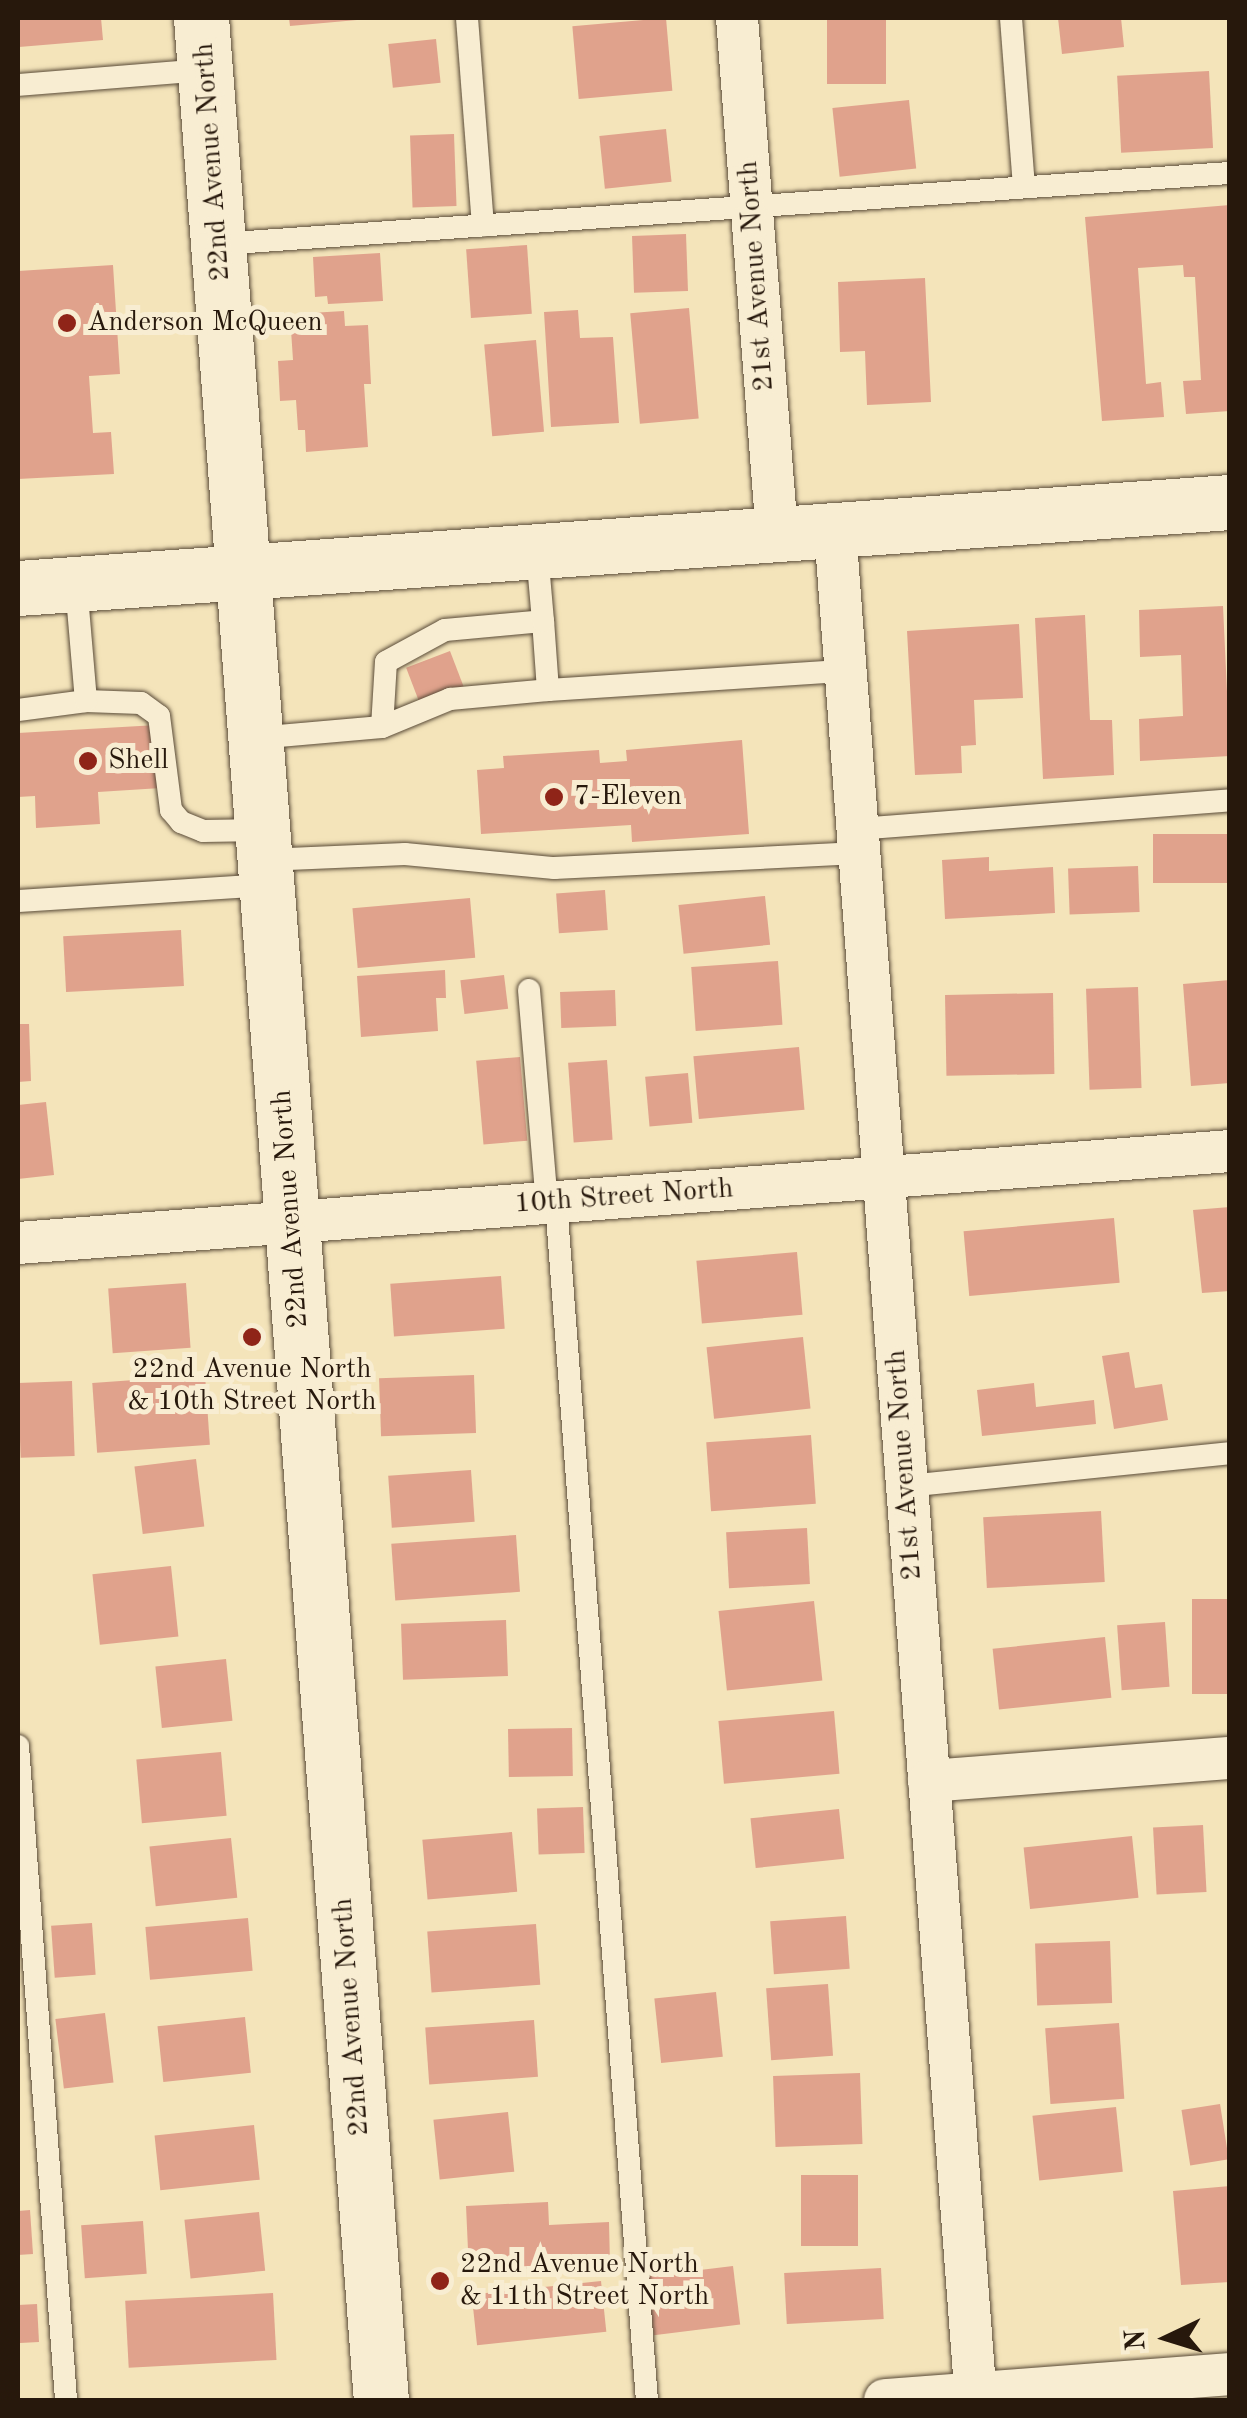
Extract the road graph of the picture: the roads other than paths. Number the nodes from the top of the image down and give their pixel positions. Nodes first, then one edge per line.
1 (467, 18) edge
2 (738, 18) edge
3 (1011, 18) edge
4 (204, 44) edge
5 (18, 86) edge
6 (1230, 173) edge
7 (1024, 187) junction
8 (752, 204) junction
9 (483, 224) junction
10 (219, 244) junction
11 (1230, 502) edge
12 (834, 530) junction
13 (776, 534) junction
14 (537, 551) junction
15 (243, 572) junction
16 (76, 584) junction
17 (18, 588) edge
18 (543, 622) junction
19 (845, 671) junction
20 (548, 690) junction
21 (86, 701) junction
22 (18, 710) edge
23 (382, 727) junction
24 (256, 738) junction
25 (1230, 800) edge
26 (858, 841) junction
27 (265, 858) junction
28 (18, 901) edge
29 (529, 990) dead end
30 (1230, 1151) edge
31 (883, 1177) junction
32 (552, 1202) junction
33 (292, 1222) junction
34 (18, 1242) edge
35 (1230, 1453) edge
36 (907, 1486) junction
37 (18, 1746) edge
38 (1230, 1758) edge
39 (929, 1781) junction
40 (1230, 2374) edge
41 (976, 2397) edge
42 (66, 2400) edge
43 (381, 2400) edge
44 (646, 2400) edge
45 (885, 2400) edge

1 - 9 lane
2 - 8 street, 21st Avenue North
3 - 7 lane
4 - 5 lane
4 - 10 main road, 22nd Avenue North
6 - 7 lane
7 - 8 lane
8 - 9 lane
8 - 13 street, 21st Avenue North
9 - 10 lane
10 - 15 main road, 22nd Avenue North
11 - 12 main road
12 - 13 main road
12 - 19 street, 21st Avenue North
13 - 14 main road
14 - 15 main road
14 - 18 lane
15 - 16 main road
15 - 24 main road, 22nd Avenue North
16 - 17 main road
16 - 21 lane
18 - 20 lane
18 - 23 lane
19 - 20 lane
19 - 26 street, 21st Avenue North
20 - 23 lane
21 - 22 lane
21 - 27 lane
23 - 24 lane
24 - 27 main road, 22nd Avenue North
25 - 26 lane
26 - 27 lane
26 - 31 street, 21st Avenue North
27 - 28 lane
27 - 33 main road, 22nd Avenue North
29 - 32 lane
30 - 31 street, 10th Street North
31 - 32 street, 10th Street North
31 - 36 street, 21st Avenue North
32 - 33 street, 10th Street North
32 - 44 lane
33 - 34 street, 10th Street North
33 - 43 main road, 22nd Avenue North
35 - 36 lane
36 - 39 street, 21st Avenue North
37 - 42 lane
38 - 39 street
39 - 41 street, 21st Avenue North
40 - 41 street
41 - 45 street

